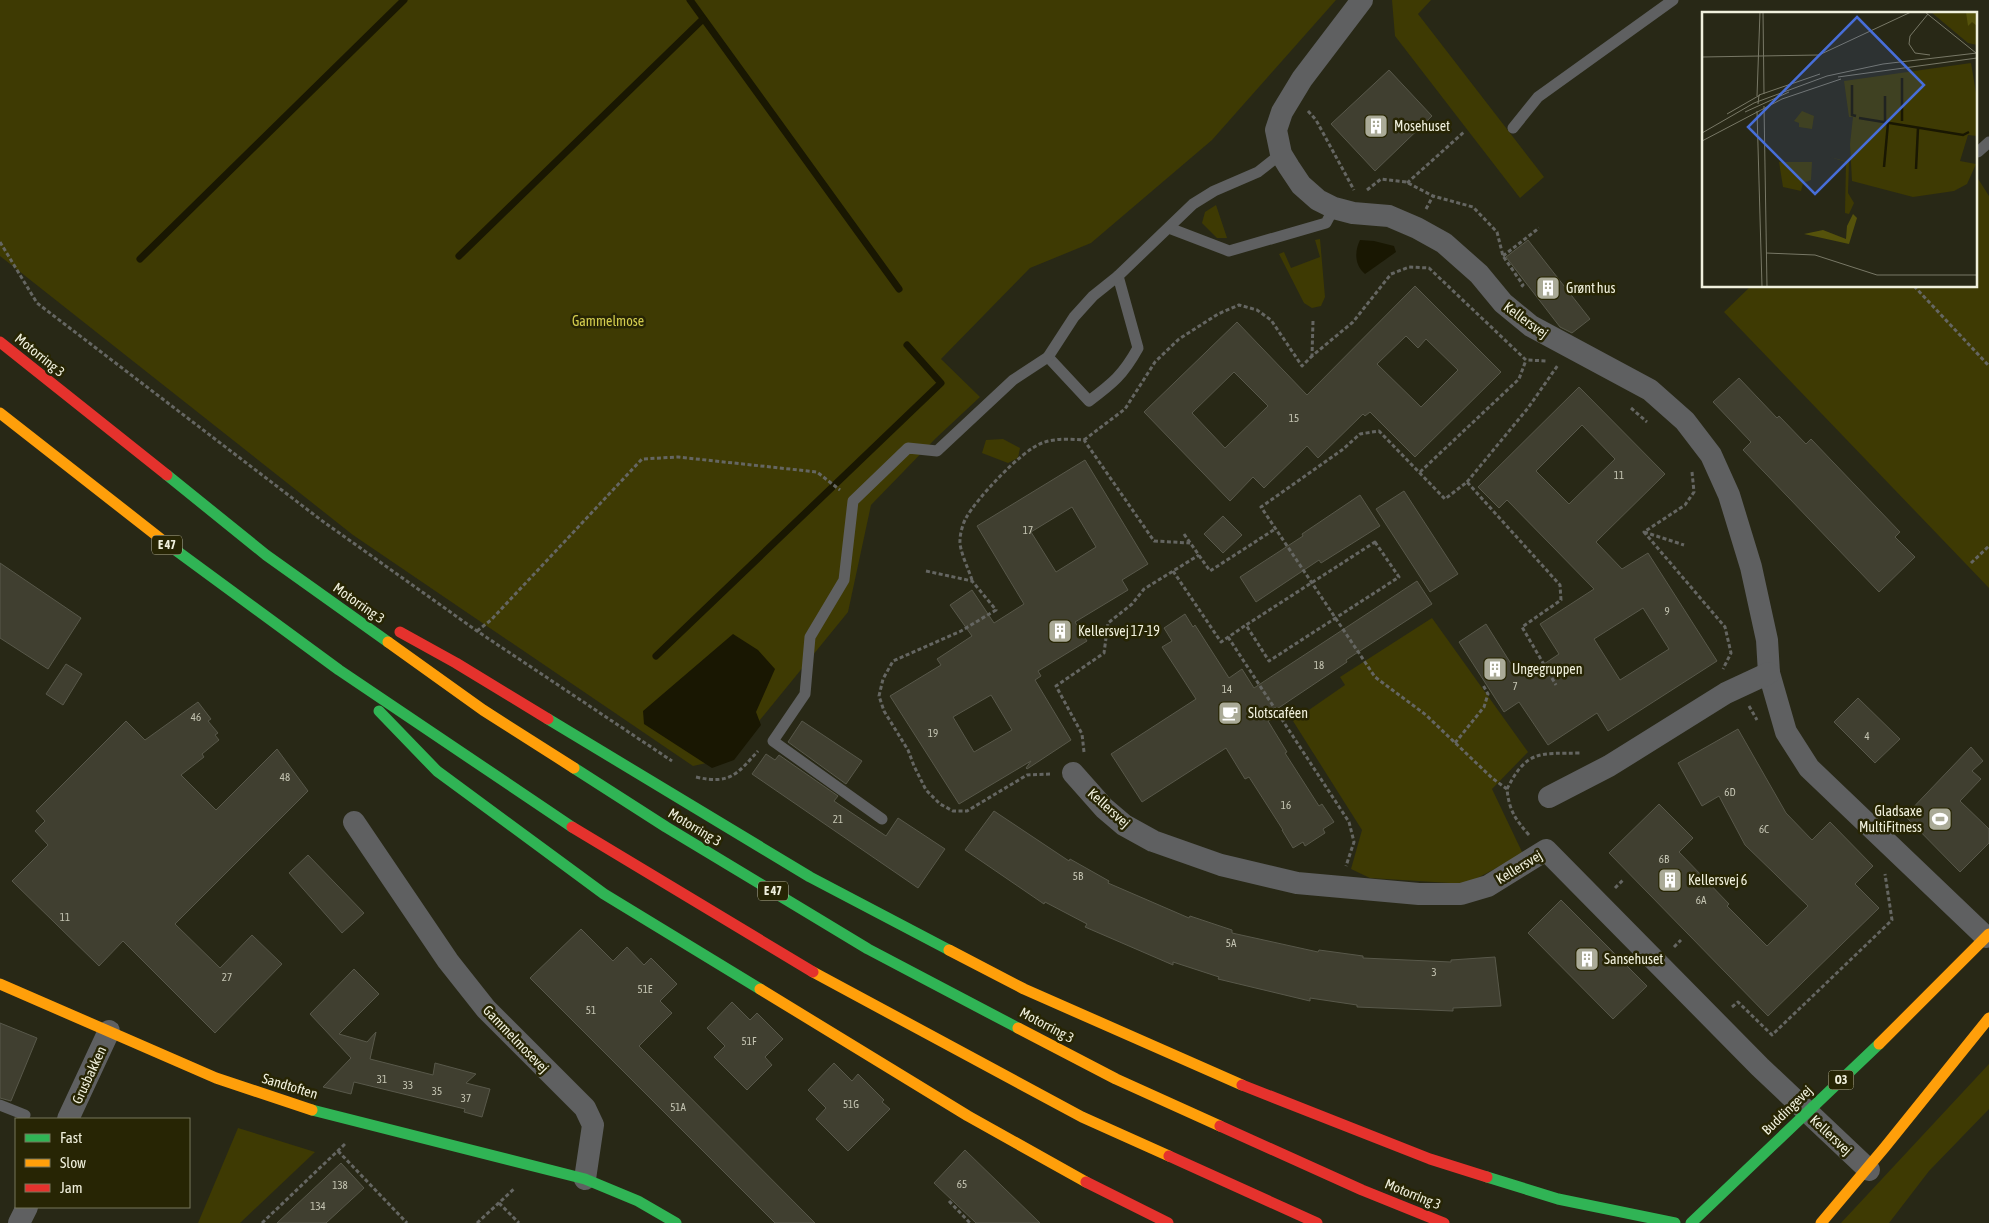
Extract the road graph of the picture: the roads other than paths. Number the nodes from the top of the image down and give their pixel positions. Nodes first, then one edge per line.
1 (1362, 0) edge
2 (1673, 0) edge
3 (1513, 128) dead end
4 (1989, 142) edge
5 (1978, 152) dead end
6 (1280, 154) junction
7 (1334, 208) junction
8 (1169, 228) junction
9 (1118, 276) junction
10 (0, 342) edge
11 (1048, 357) junction
12 (0, 414) edge
13 (266, 555) junction
14 (369, 614) dead end
15 (387, 624) dead end
16 (339, 670) junction
17 (1769, 673) junction
18 (1073, 773) road end
19 (1550, 797) dead end
20 (882, 819) dead end
21 (354, 822) dead end
22 (1988, 936) edge
23 (0, 984) edge
24 (1989, 1018) edge
25 (109, 1031) junction
26 (0, 1105) edge
27 (1807, 1112) junction
28 (25, 1115) dead end
29 (68, 1118) edge
30 (1869, 1170) junction
31 (585, 1179) junction
32 (26, 1208) edge
33 (19, 1223) edge
34 (676, 1223) edge
35 (1168, 1223) edge
36 (1317, 1223) edge
37 (1444, 1223) edge
38 (1675, 1223) edge
39 (1691, 1223) edge
40 (1821, 1223) edge

1 - 6 street, Kellersvej
2 - 3 lane
4 - 5 lane
6 - 7 street, Kellersvej
6 - 8 lane
7 - 8 lane
7 - 17 street, Kellersvej
8 - 9 lane
9 - 11 lane
9 - 11 lane
10 - 13 main road, Motorring 3 / E 47
11 - 20 lane
12 - 16 main road, E 47
13 - 14 main road
13 - 37 main road, Motorring 3 / E 47
15 - 38 main road
16 - 35 main road
16 - 36 main road, E 47
17 - 19 street
17 - 22 street, Kellersvej
18 - 27 street, Kellersvej
21 - 31 street, Gammelmosevej
22 - 27 main road, Buddingevej / O3
23 - 25 main road, Sandtoften
24 - 30 main road
25 - 29 street, Grusbakken
25 - 31 main road, Sandtoften
26 - 28 lane
27 - 30 street, Kellersvej
27 - 39 main road, Buddingevej / O3
30 - 40 main road
31 - 34 main road
32 - 33 street

